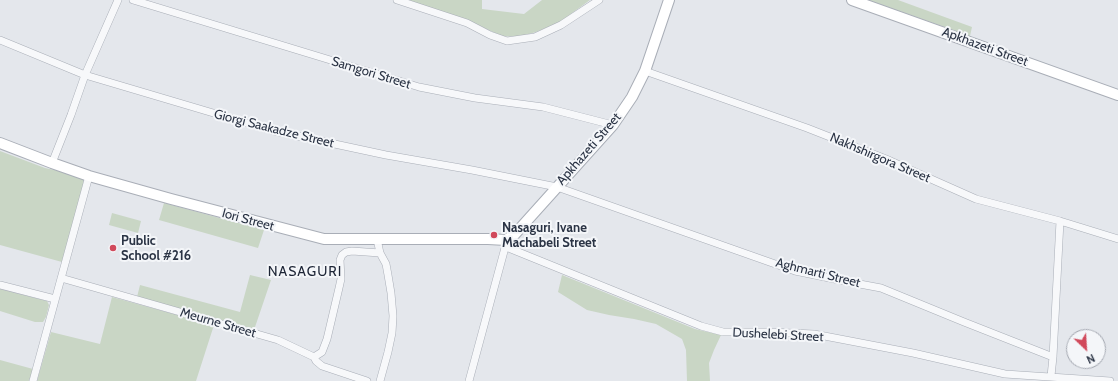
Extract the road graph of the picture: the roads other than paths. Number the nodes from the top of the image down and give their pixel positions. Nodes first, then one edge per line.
1 (118, 0) edge
2 (134, 0) edge
3 (396, 0) edge
4 (598, 0) edge
5 (669, 0) edge
6 (852, 0) edge
7 (0, 40) edge
8 (645, 71) junction
9 (85, 75) junction
10 (1118, 94) edge
11 (613, 125) junction
12 (0, 143) edge
13 (52, 163) junction
14 (89, 176) junction
15 (557, 187) junction
16 (1060, 221) junction
17 (377, 239) junction
18 (1118, 239) edge
19 (506, 244) junction
20 (380, 253) junction
21 (61, 278) junction
22 (0, 285) edge
23 (55, 299) junction
24 (314, 356) junction
25 (1053, 357) junction
26 (1051, 376) junction
27 (1005, 377) edge
28 (33, 381) edge
29 (367, 381) edge
30 (380, 381) edge
31 (469, 381) edge
32 (1110, 381) edge

1 - 9 street
2 - 11 street, Samgori Street
3 - 4 street
5 - 8 street, Apkhazeti Street
6 - 10 street, Apkhazeti Street
7 - 9 street, Giorgi Saakadze Street
8 - 11 street, Apkhazeti Street
8 - 16 street, Nakhshirgora Street
9 - 13 street
9 - 15 street, Giorgi Saakadze Street
11 - 15 street, Apkhazeti Street
12 - 13 street, Iori Street
13 - 14 street, Iori Street
14 - 17 street, Iori Street
14 - 21 street
15 - 19 street, Apkhazeti Street
15 - 25 street, Aghmarti Street
16 - 18 street, Nakhshirgora Street
16 - 25 street
17 - 19 street, Iori Street
17 - 20 street
19 - 27 street, Dushelebi Street
19 - 31 street
20 - 24 street
20 - 30 street
21 - 23 street
21 - 24 street, Meurne Street
22 - 23 street
23 - 28 street
24 - 29 street, Meurne Street
25 - 26 street
26 - 27 street, Dushelebi Street
26 - 32 street, Dushelebi Street

